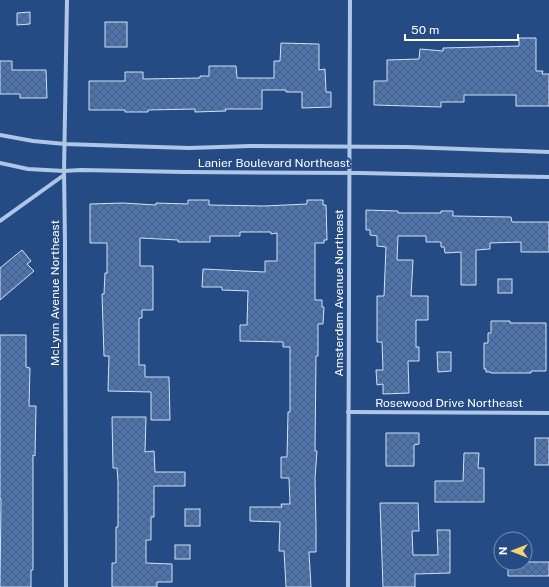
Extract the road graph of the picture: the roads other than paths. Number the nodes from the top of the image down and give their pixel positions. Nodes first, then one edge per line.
1 (67, 0) edge
2 (350, 0) edge
3 (0, 136) edge
4 (65, 144) junction
5 (349, 147) junction
6 (549, 152) edge
7 (0, 163) edge
8 (64, 173) junction
9 (349, 174) junction
10 (549, 177) edge
11 (0, 221) edge
12 (348, 412) junction
13 (549, 413) edge
14 (66, 587) edge
15 (348, 587) edge

1 - 4 street, McLynn Avenue Northeast
2 - 5 street, Amsterdam Avenue Northeast
3 - 4 street, Lanier Boulevard Northeast
4 - 5 street, Lanier Boulevard Northeast
4 - 8 street, McLynn Avenue Northeast
5 - 6 street, Lanier Boulevard Northeast
5 - 9 street, Amsterdam Avenue Northeast
7 - 8 street, Lanier Boulevard Northeast
8 - 9 street, Lanier Boulevard Northeast
8 - 11 street
8 - 14 street, McLynn Avenue Northeast
9 - 10 street, Lanier Boulevard Northeast
9 - 12 street, Amsterdam Avenue Northeast
12 - 13 street, Rosewood Drive Northeast
12 - 15 street, Amsterdam Avenue Northeast

